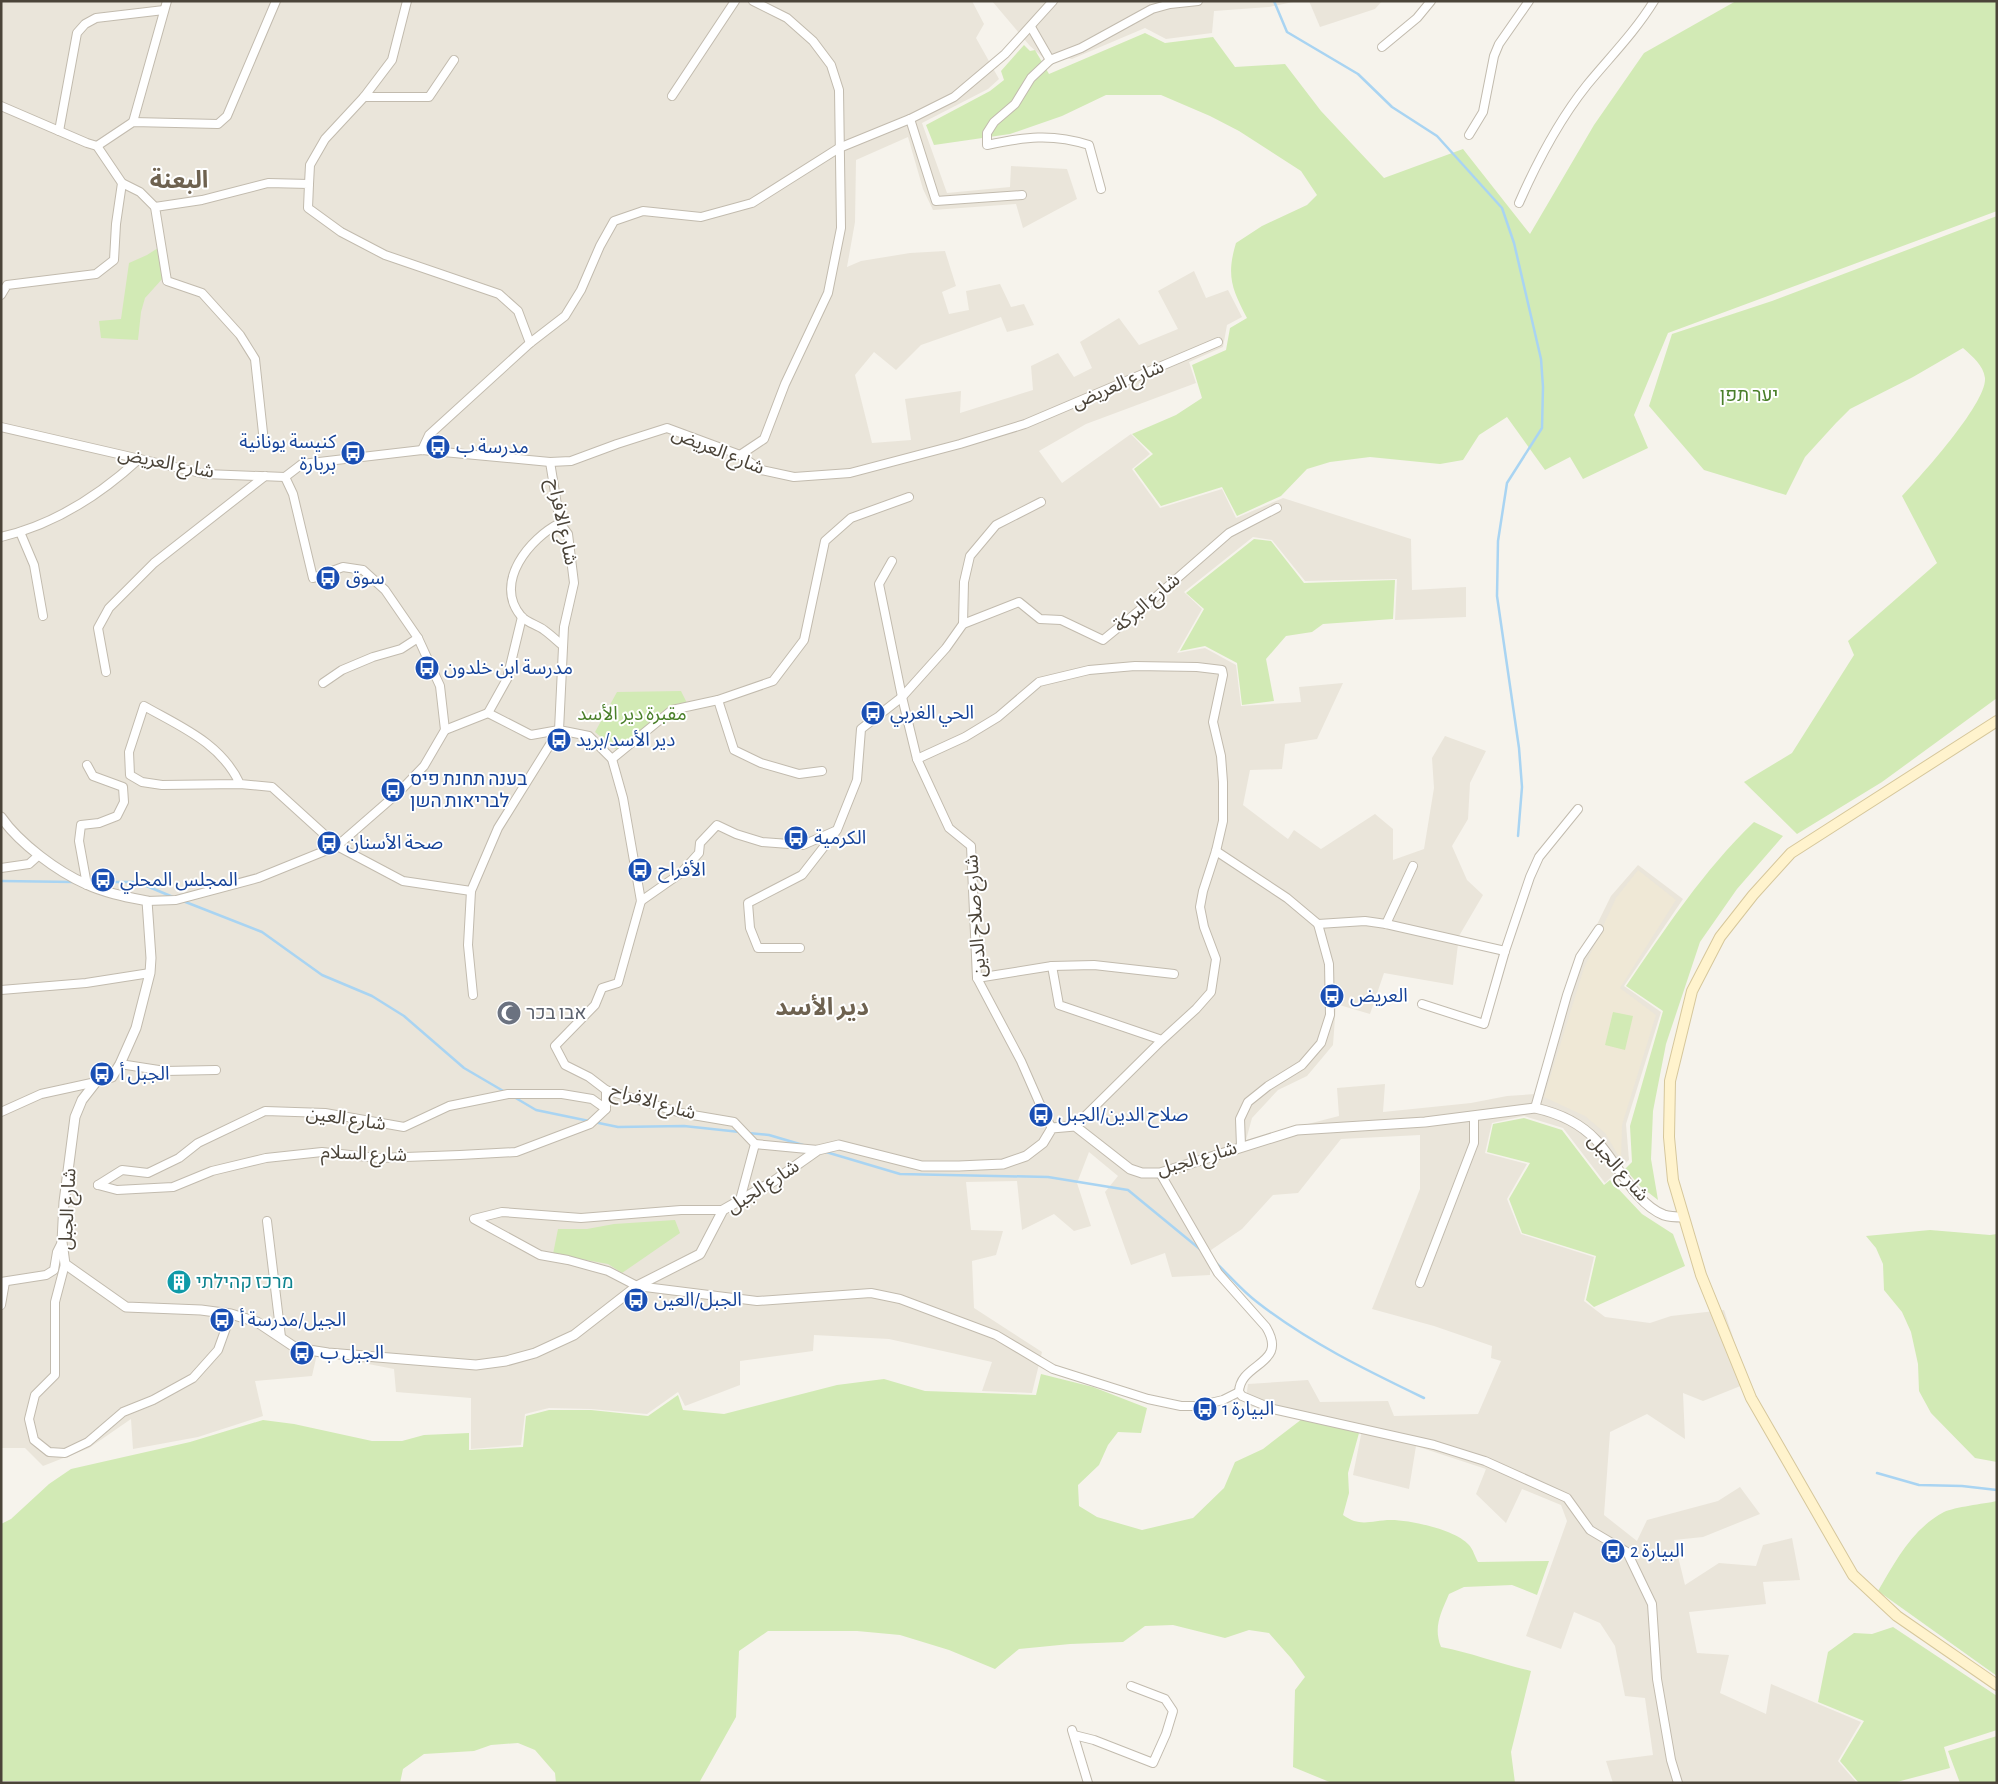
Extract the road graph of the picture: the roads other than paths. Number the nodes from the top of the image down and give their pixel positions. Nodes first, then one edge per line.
1 (166, 1) edge
2 (276, 1) edge
3 (406, 1) edge
4 (735, 1) edge
5 (752, 1) edge
6 (1054, 1) edge
7 (1198, 1) edge
8 (1430, 1) edge
9 (1529, 1) edge
10 (1654, 1) edge
11 (164, 10) junction
12 (1032, 27) junction
13 (1382, 47) dead end
14 (454, 60) dead end
15 (1050, 60) junction
16 (672, 96) dead end
17 (364, 97) junction
18 (1, 106) edge
19 (910, 119) junction
20 (132, 122) junction
21 (59, 131) junction
22 (1469, 135) dead end
23 (97, 146) junction
24 (839, 148) junction
25 (122, 183) junction
26 (309, 184) junction
27 (1101, 189) dead end
28 (1022, 195) dead end
29 (1519, 203) dead end
30 (155, 207) junction
31 (1, 295) edge
32 (530, 342) junction
33 (1218, 342) dead end
34 (1, 427) edge
35 (263, 433) dead end
36 (422, 450) junction
37 (740, 455) junction
38 (140, 459) junction
39 (550, 462) junction
40 (265, 476) junction
41 (285, 477) junction
42 (910, 497) dead end
43 (1041, 502) dead end
44 (1277, 508) dead end
45 (560, 522) junction
46 (20, 532) junction
47 (1, 537) edge
48 (892, 561) dead end
49 (43, 616) dead end
50 (522, 617) junction
51 (963, 624) junction
52 (418, 638) junction
53 (562, 645) junction
54 (106, 672) dead end
55 (323, 683) dead end
56 (902, 697) junction
57 (718, 700) junction
58 (488, 713) junction
59 (1997, 721) edge
60 (445, 730) junction
61 (559, 730) junction
62 (612, 758) junction
63 (917, 759) junction
64 (87, 765) dead end
65 (822, 772) dead end
66 (240, 784) junction
67 (1578, 809) dead end
68 (1, 817) edge
69 (837, 830) junction
70 (337, 846) junction
71 (1216, 851) junction
72 (39, 856) junction
73 (1414, 866) dead end
74 (1, 868) edge
75 (87, 885) junction
76 (471, 890) junction
77 (641, 901) junction
78 (147, 902) junction
79 (1318, 924) junction
80 (1386, 924) junction
81 (1599, 929) dead end
82 (800, 948) dead end
83 (1505, 951) junction
84 (1052, 966) junction
85 (150, 973) junction
86 (1174, 974) dead end
87 (976, 978) junction
88 (1, 990) edge
89 (473, 995) dead end
90 (1422, 1004) dead end
91 (1162, 1040) junction
92 (120, 1064) junction
93 (216, 1070) dead end
94 (96, 1082) junction
95 (606, 1090) junction
96 (1535, 1108) junction
97 (606, 1109) junction
98 (1, 1112) edge
99 (1474, 1117) junction
100 (1075, 1126) junction
101 (1052, 1128) junction
102 (755, 1144) junction
103 (1242, 1146) junction
104 (818, 1150) junction
105 (1160, 1173) junction
106 (98, 1185) joint
107 (740, 1200) junction
108 (723, 1210) junction
109 (1683, 1217) junction
110 (267, 1221) dead end
111 (62, 1242) junction
112 (65, 1264) junction
113 (3, 1282) edge
114 (1420, 1283) dead end
115 (637, 1286) junction
116 (1, 1305) edge
117 (231, 1314) junction
118 (281, 1337) junction
119 (1239, 1392) junction
120 (1997, 1684) edge
121 (1131, 1686) dead end
122 (1088, 1783) edge
123 (1678, 1783) edge

1 - 11 street
2 - 20 street
3 - 17 street
4 - 16 street
5 - 24 street
6 - 12 street
7 - 15 street
8 - 13 street
9 - 22 street
10 - 29 street
11 - 20 street
11 - 21 street
12 - 15 street
12 - 19 street
14 - 17 street
15 - 27 street
17 - 26 street
18 - 21 street
19 - 24 street
19 - 28 street
20 - 23 street
21 - 23 street
23 - 25 street
24 - 32 street
24 - 37 street
25 - 30 street
25 - 31 street
26 - 30 street
26 - 32 street
30 - 35 street
32 - 36 street
33 - 37 street, شارع العريض
34 - 38 street, شارع العريض
36 - 39 street, شارع العريض
36 - 41 street, شارع العريض
37 - 39 street, شارع العريض
38 - 40 street, شارع العريض
38 - 46 street
39 - 45 street, شارع الافراح
40 - 41 street, شارع العريض
40 - 54 street
41 - 52 street
42 - 57 street
43 - 51 street
44 - 51 street, شارع البركة
45 - 50 street
45 - 53 street, شارع الافراح
46 - 47 street
46 - 49 street
48 - 56 street, شارع صلاح الدين
50 - 53 street
50 - 58 street
51 - 56 street
52 - 55 street
52 - 60 street
53 - 61 street, شارع الافراح
56 - 63 street, شارع صلاح الدين
56 - 69 street
57 - 62 street
57 - 65 street
58 - 60 street
58 - 61 street
59 - 109 main road
60 - 70 street
61 - 62 street
61 - 76 street
62 - 77 street, شارع الافراح
63 - 71 street
63 - 87 street, شارع صلاح الدين
64 - 75 street
66 - 66 street
66 - 70 street
67 - 83 street
68 - 72 street
69 - 77 street
69 - 82 street
70 - 76 street
70 - 78 street
71 - 79 street
71 - 91 street
72 - 74 street
72 - 75 street
73 - 80 street
75 - 78 street
76 - 89 street
77 - 95 street, شارع الافراح
78 - 85 street, شارع الجبل
79 - 80 street
79 - 103 street
80 - 83 street
81 - 96 street
83 - 90 street
84 - 86 street
84 - 87 street
84 - 91 street
85 - 88 street
85 - 92 street, شارع الجبل
87 - 101 street, شارع صلاح الدين
91 - 100 street
92 - 93 street
92 - 94 street, شارع الجبل
94 - 98 street
94 - 111 street, شارع الجبل
95 - 97 street
95 - 102 street, شارع الافراح
96 - 99 street, شارع الجبل
96 - 109 street, شارع الجبل
97 - 106 street, شارع السلام
97 - 106 street, شارع العين
99 - 103 street, شارع الجبل
99 - 114 street
100 - 101 street
100 - 105 street, شارع الجبل
101 - 104 street, شارع الجبل
102 - 104 street
102 - 107 street
103 - 105 street, شارع الجبل
104 - 107 street, شارع الجبل
105 - 119 street
107 - 108 street, شارع الجبل
108 - 115 street, شارع الجبل
108 - 115 street
109 - 120 main road
110 - 118 street
111 - 112 street, شارع الجبل
111 - 113 street
112 - 117 street, شارع الجبل
112 - 117 street
113 - 116 street
115 - 118 street, شارع الجبل
115 - 119 street
117 - 118 street, شارع الجبل
119 - 123 street
121 - 122 street

